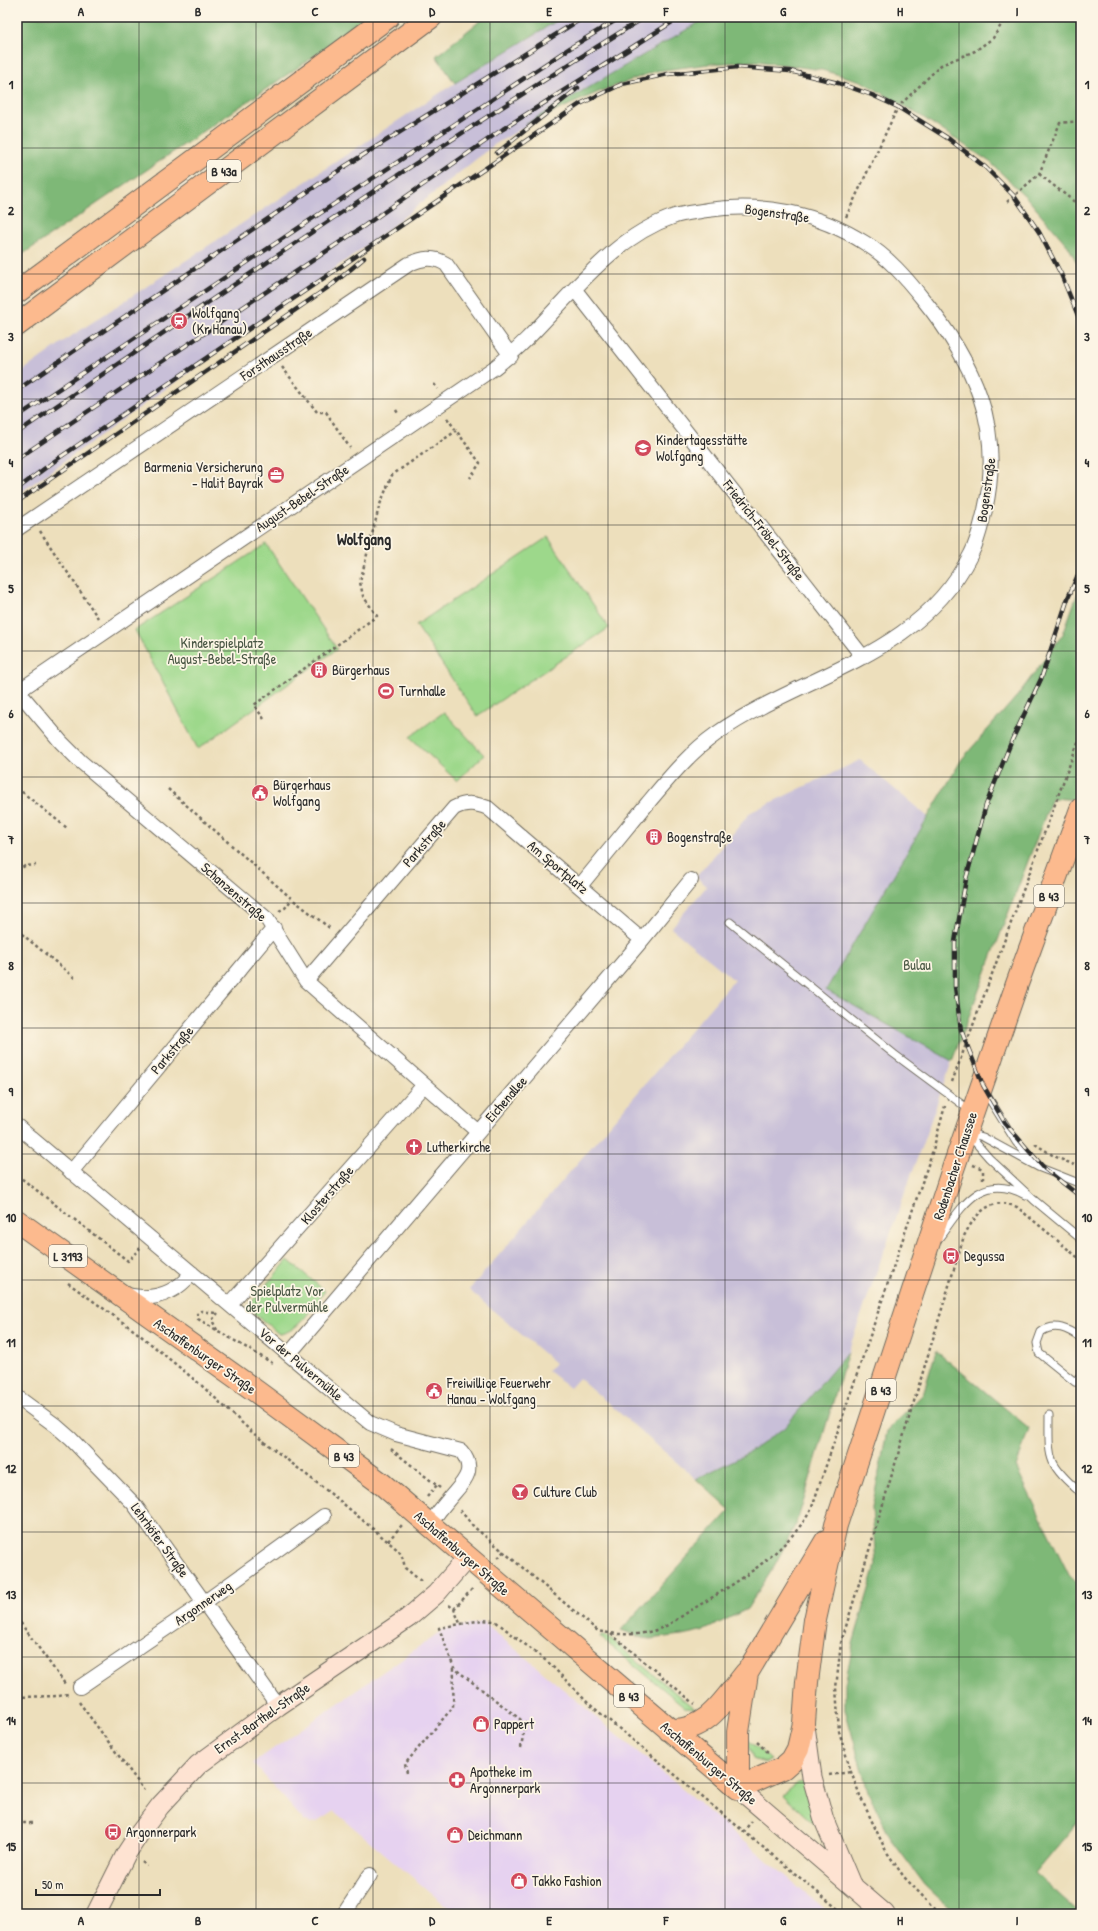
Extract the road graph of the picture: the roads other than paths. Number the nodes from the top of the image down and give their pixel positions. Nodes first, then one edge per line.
1 (388, 17) edge
2 (431, 17) edge
3 (575, 290) junction
4 (17, 292) edge
5 (17, 325) edge
6 (511, 356) junction
7 (17, 529) edge
8 (863, 657) junction
9 (18, 691) edge
10 (468, 803) joint
11 (1081, 809) edge
12 (691, 880) dead end
13 (580, 886) junction
14 (730, 922) dead end
15 (274, 928) junction
16 (642, 940) junction
17 (306, 981) junction
18 (424, 1085) junction
19 (982, 1087) junction
20 (973, 1112) junction
21 (17, 1126) edge
22 (478, 1132) junction
23 (966, 1133) junction
24 (1038, 1167) junction
25 (71, 1172) junction
26 (1081, 1184) edge
27 (1034, 1200) junction
28 (17, 1221) edge
29 (1081, 1239) edge
30 (924, 1259) junction
31 (192, 1273) junction
32 (118, 1292) junction
33 (230, 1304) junction
34 (1081, 1338) edge
35 (289, 1354) junction
36 (1081, 1375) edge
37 (17, 1397) edge
38 (1049, 1415) dead end
39 (1081, 1493) edge
40 (324, 1516) dead end
41 (430, 1524) junction
42 (836, 1525) junction
43 (467, 1558) junction
44 (205, 1602) junction
45 (747, 1673) junction
46 (74, 1691) road end
47 (278, 1706) junction
48 (804, 1723) junction
49 (669, 1730) junction
50 (738, 1788) junction
51 (370, 1874) dead end
52 (851, 1885) junction
53 (96, 1914) edge
54 (344, 1914) edge
55 (885, 1914) edge

1 - 4 main road, B 43a
2 - 5 main road, B 43a
3 - 6 street, August-Bebel-Straße
3 - 8 street, Friedrich-Fröbel-Straße
3 - 8 street, Bogenstraße
6 - 7 street, Forsthausstraße
6 - 9 street, August-Bebel-Straße
8 - 13 street, Bogenstraße
9 - 15 street, Schanzenstraße
10 - 13 street, Am Sportplatz
10 - 17 street, Parkstraße
11 - 19 main road, Rodenbacher Chaussee / B 43
12 - 16 street, Eichenallee
13 - 16 street, Am Sportplatz
14 - 20 lane
15 - 17 street, Schanzenstraße
15 - 25 street, Parkstraße
16 - 22 street, Eichenallee
17 - 18 street, Schanzenstraße
18 - 22 street, Schanzenstraße
18 - 33 street, Klosterstraße
19 - 20 main road, Rodenbacher Chaussee / B 43
19 - 24 lane
20 - 23 main road, Rodenbacher Chaussee / B 43
21 - 25 street, Vor der Pulvermühle
22 - 35 street, Eichenallee
23 - 24 lane
23 - 27 lane
23 - 30 main road, Rodenbacher Chaussee / B 43
24 - 26 lane
25 - 31 street, Vor der Pulvermühle
27 - 29 lane
27 - 30 lane
28 - 32 main road, Aschaffenburger Straße / L 3193
30 - 42 main road, Rodenbacher Chaussee / B 43
31 - 32 street
31 - 33 street, Vor der Pulvermühle
32 - 41 main road, Aschaffenburger Straße / B 43
33 - 35 street, Vor der Pulvermühle
34 - 36 lane
35 - 41 street, Vor der Pulvermühle
37 - 44 street, Lehrhöfer Straße
38 - 39 lane
40 - 44 street, Argonnerweg
41 - 43 main road, Aschaffenburger Straße / B 43
42 - 45 main road, B 43
42 - 48 main road, B 43
43 - 47 street, Ernst-Barthel-Straße
43 - 49 main road, Aschaffenburger Straße / B 43
44 - 46 street, Argonnerweg
44 - 47 street, Lehrhöfer Straße
45 - 49 main road, B 43
45 - 50 main road, B 43
47 - 53 street, Ernst-Barthel-Straße
48 - 50 main road, B 43
48 - 52 street
49 - 50 main road, Aschaffenburger Straße / B 43
50 - 52 street, Aschaffenburger Straße
51 - 54 street
52 - 55 street, Aschaffenburger Straße

